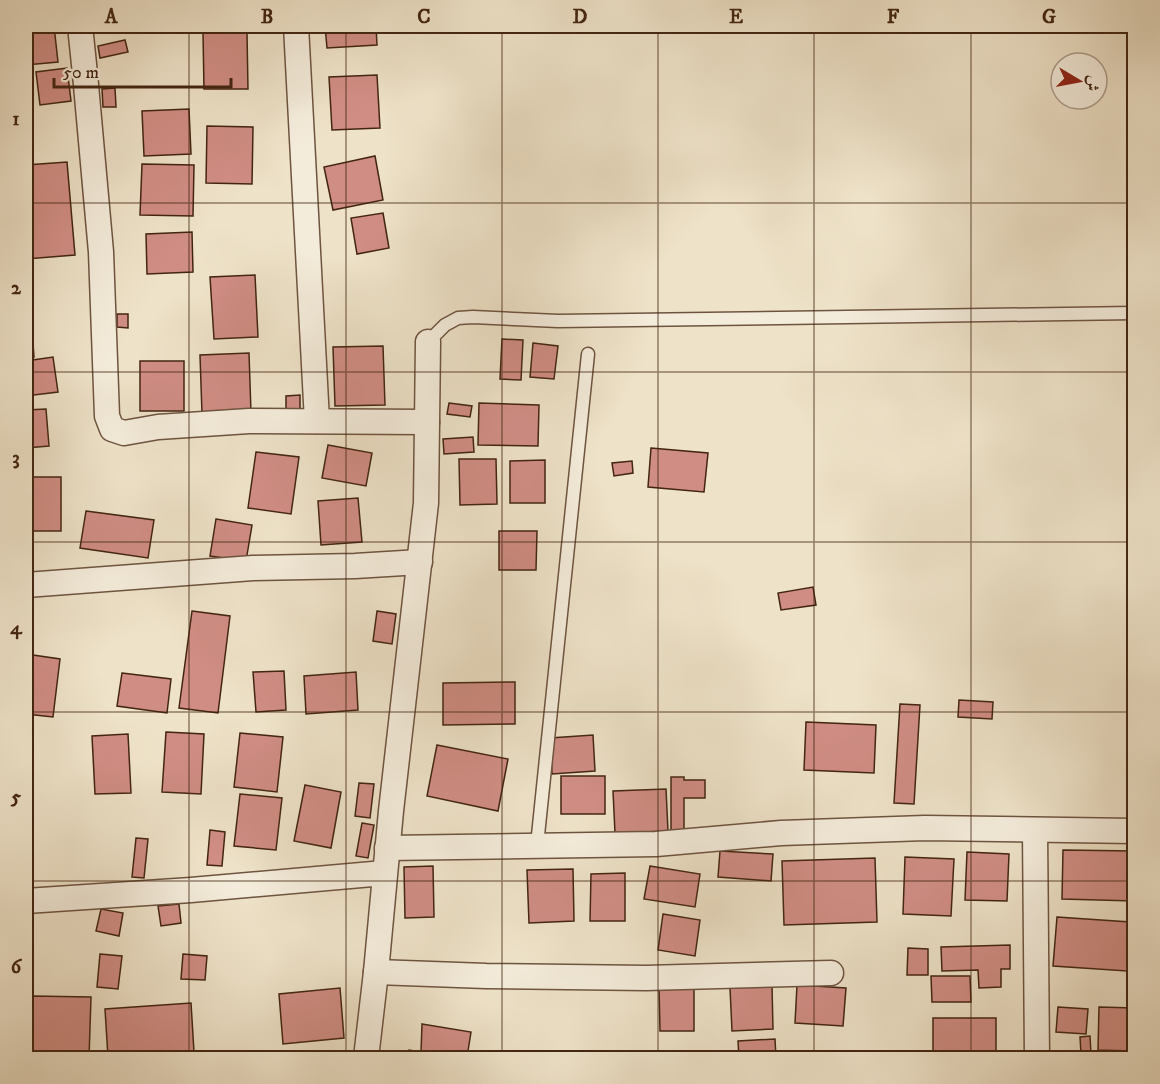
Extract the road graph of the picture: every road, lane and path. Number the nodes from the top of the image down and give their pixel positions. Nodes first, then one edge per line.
1 (80, 26) edge
2 (296, 26) edge
3 (1134, 313) edge
4 (428, 342) joint
5 (588, 354) dead end
6 (317, 421) junction
7 (427, 422) junction
8 (420, 562) junction
9 (26, 585) edge
10 (1035, 830) junction
11 (1134, 831) edge
12 (537, 845) junction
13 (387, 848) junction
14 (384, 873) junction
15 (26, 901) edge
16 (376, 972) junction
17 (831, 973) dead end
18 (366, 1059) edge
19 (1037, 1059) edge

1 - 6 street
2 - 6 street
3 - 4 lane
4 - 7 street
5 - 12 lane
6 - 7 street
7 - 8 street
8 - 9 street
8 - 13 street
10 - 11 street
10 - 12 street
10 - 19 street
12 - 13 street
13 - 14 street
14 - 15 street
14 - 16 street
16 - 17 street
16 - 18 street

